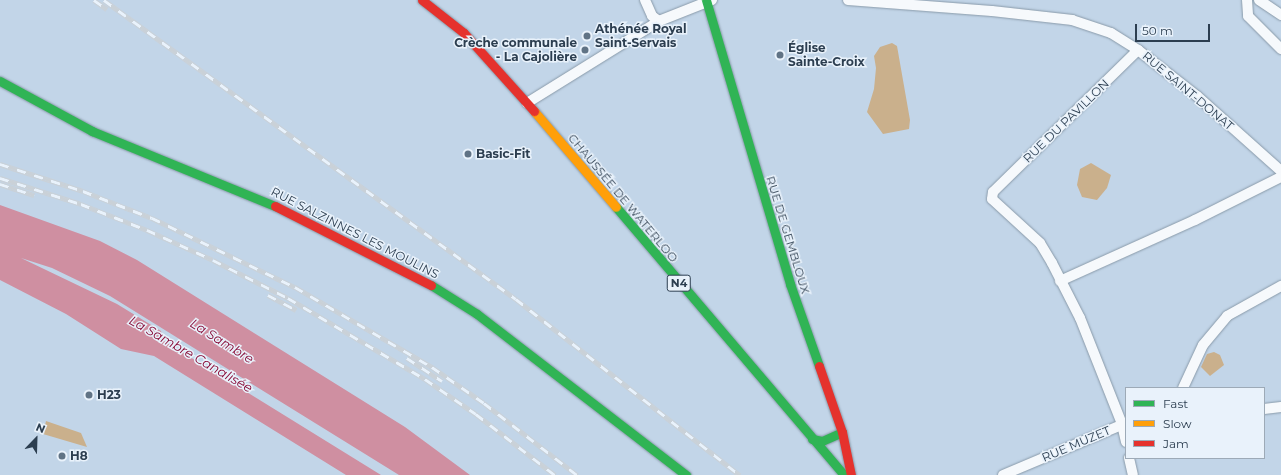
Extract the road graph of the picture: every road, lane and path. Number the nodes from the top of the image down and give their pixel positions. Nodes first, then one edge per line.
1 (422, 0) edge
2 (645, 0) edge
3 (708, 0) edge
4 (848, 0) edge
5 (1247, 0) edge
6 (1259, 0) edge
7 (877, 1) edge
8 (1281, 15) edge
9 (659, 21) junction
10 (1281, 49) edge
11 (1138, 50) junction
12 (0, 81) edge
13 (527, 103) junction
14 (1281, 171) edge
15 (1281, 177) edge
16 (1060, 281) junction
17 (1281, 286) edge
18 (1183, 387) edge
19 (1281, 407) edge
20 (1265, 409) edge
21 (1124, 423) edge
22 (842, 432) junction
23 (812, 439) junction
24 (1130, 459) edge
25 (686, 475) edge
26 (844, 475) edge
27 (851, 475) edge
28 (1003, 475) edge
29 (1133, 475) edge

1 - 13 main road, CHAUSSÉE DE WATERLOO / N4
2 - 9 street
3 - 9 street
3 - 22 main road, RUE DE GEMBLOUX
4 - 7 street, RUE SAINT-DONAT
5 - 10 street
6 - 8 street
7 - 11 street, RUE SAINT-DONAT
9 - 13 street
11 - 14 street, RUE SAINT-DONAT
11 - 16 street, RUE DU PAVILLON
12 - 25 main road, RUE SALZINNES LES MOULINS
13 - 23 main road, CHAUSSÉE DE WATERLOO / N4
15 - 16 street
16 - 21 street
17 - 18 street
19 - 20 street
21 - 28 street, RUE MUZET
22 - 23 main road
22 - 27 main road, RUE DE GEMBLOUX
23 - 26 main road, CHAUSSÉE DE WATERLOO / N4
24 - 29 street

